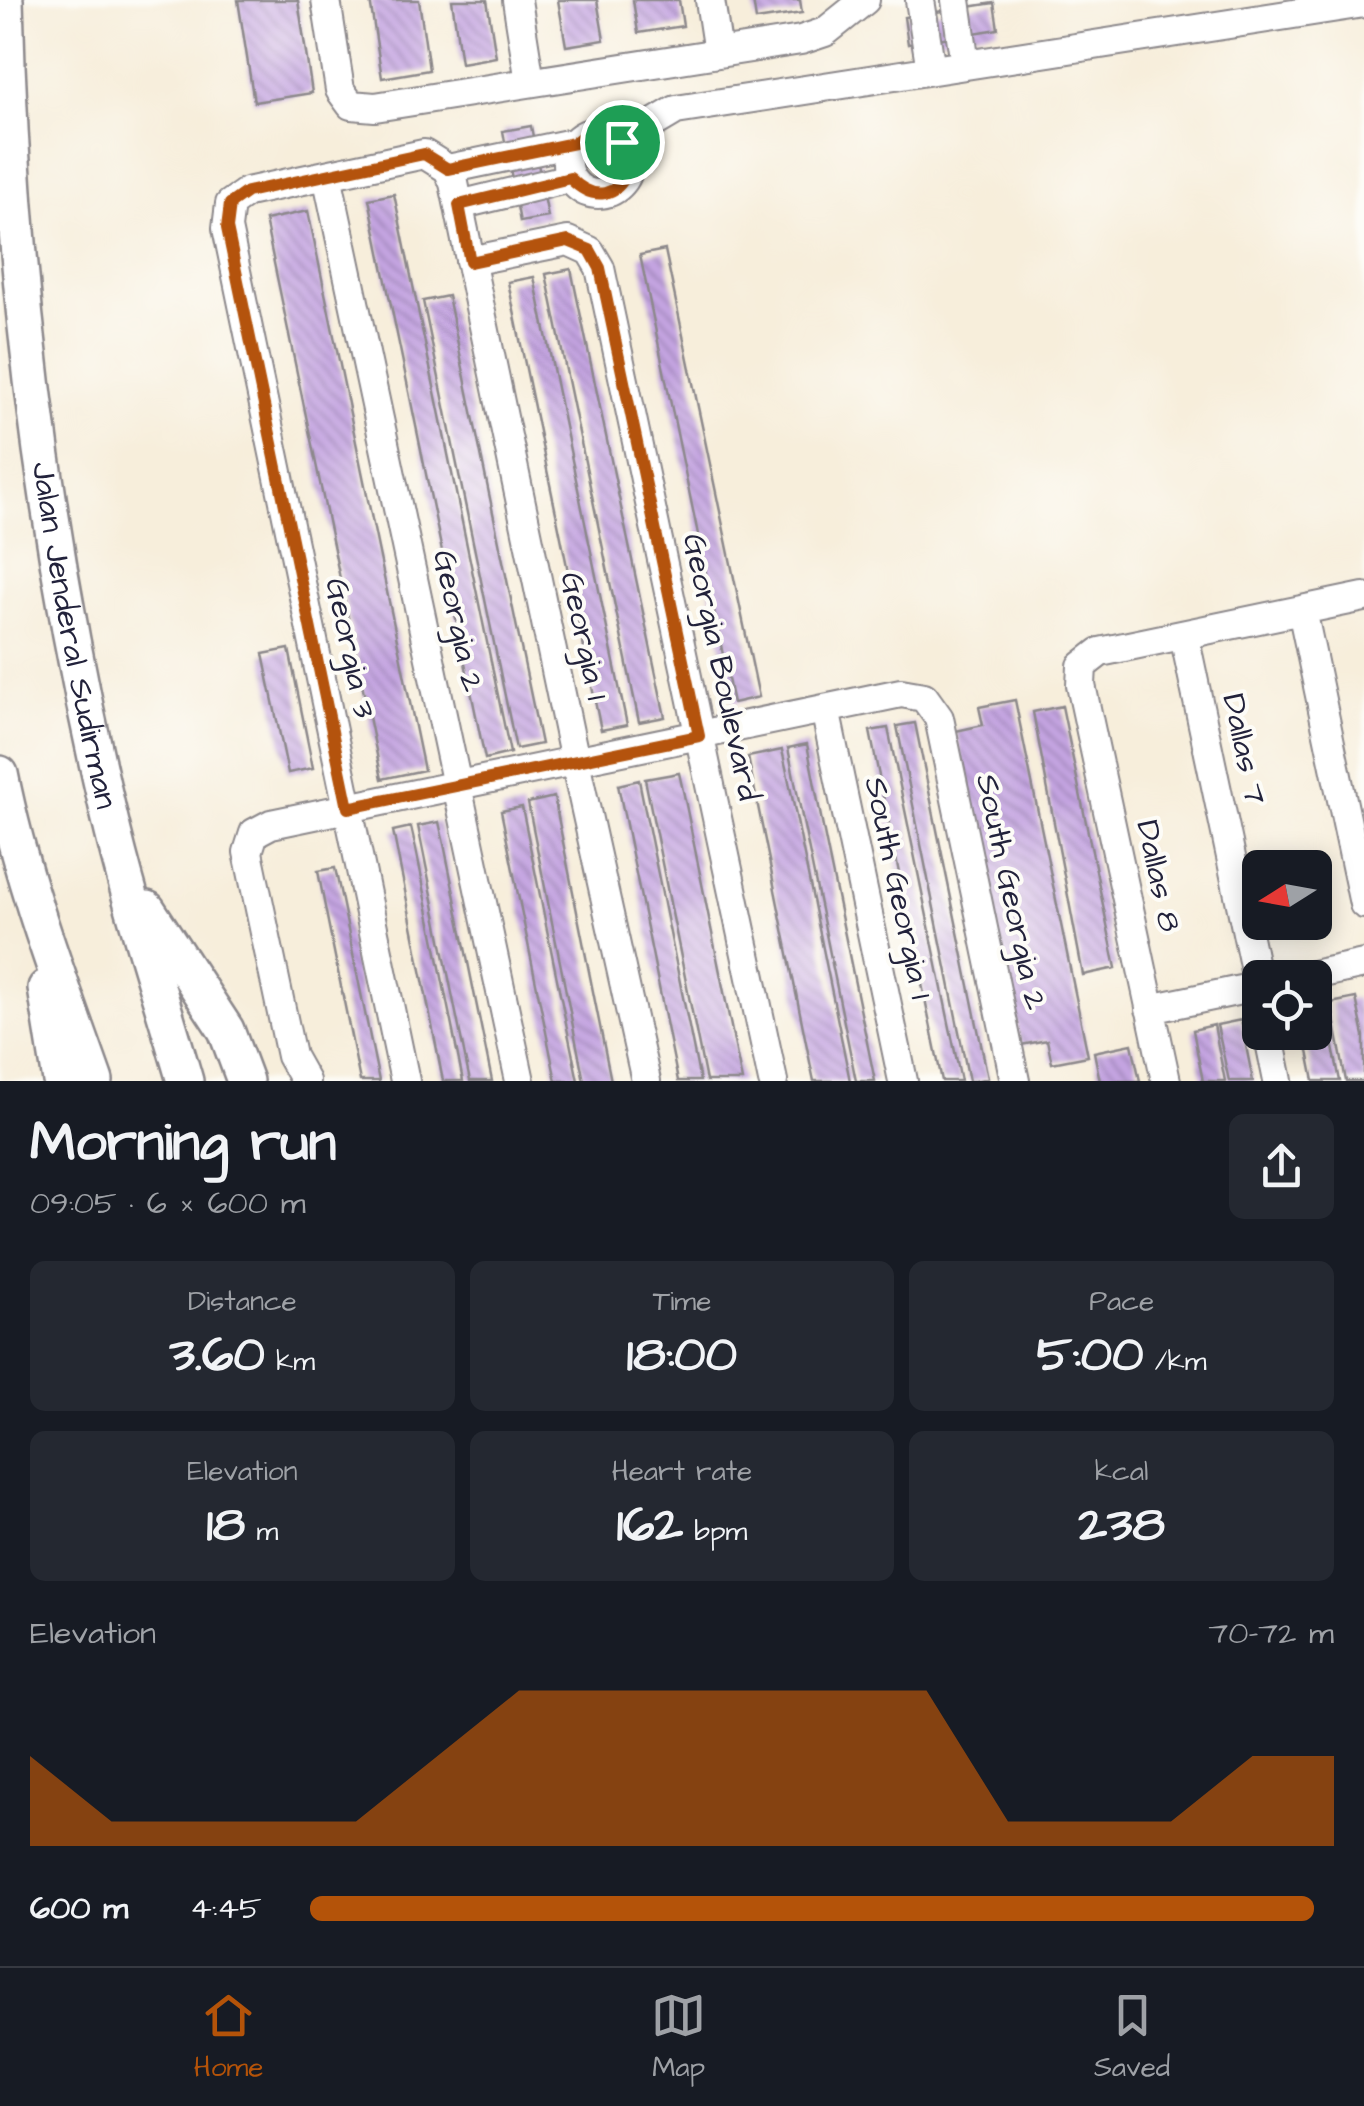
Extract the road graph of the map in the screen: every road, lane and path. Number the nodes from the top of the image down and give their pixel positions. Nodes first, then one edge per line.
1 (5, 0) edge
2 (326, 0) edge
3 (518, 0) edge
4 (710, 0) edge
5 (865, 0) edge
6 (920, 0) edge
7 (956, 0) edge
8 (1364, 4) edge
9 (718, 53) junction
10 (965, 65) junction
11 (931, 70) junction
12 (530, 82) junction
13 (622, 142) junction
14 (574, 143) junction
15 (448, 169) junction
16 (327, 175) junction
17 (570, 178) junction
18 (459, 205) junction
19 (470, 262) junction
20 (1364, 597) edge
21 (1302, 610) junction
22 (1184, 635) junction
23 (825, 709) junction
24 (699, 736) junction
25 (575, 761) junction
26 (0, 774) edge
27 (457, 786) junction
28 (348, 808) junction
29 (128, 879) junction
30 (32, 904) junction
31 (1364, 904) edge
32 (1253, 960) edge
33 (1364, 964) edge
34 (1332, 971) edge
35 (1242, 992) edge
36 (1150, 1009) junction
37 (1272, 1050) edge
38 (61, 1081) edge
39 (96, 1081) edge
40 (184, 1081) edge
41 (245, 1081) edge
42 (305, 1081) edge
43 (405, 1081) edge
44 (520, 1081) edge
45 (646, 1081) edge
46 (772, 1081) edge
47 (903, 1081) edge
48 (1015, 1081) edge
49 (1166, 1081) edge
50 (1278, 1081) edge

1 - 29 main road, Jalan Jenderal Sudirman
2 - 12 street
3 - 12 street
4 - 9 street
5 - 9 street
6 - 11 street
7 - 10 street
8 - 10 street
9 - 12 street
10 - 11 street
11 - 13 street
13 - 14 street
13 - 17 street
14 - 15 street
14 - 17 street
15 - 16 street
15 - 18 street, Georgia 1
16 - 27 street, Georgia 2
16 - 28 street, Georgia 3
17 - 18 street
18 - 19 street, Georgia 1
19 - 24 street, Georgia Boulevard
19 - 25 street, Georgia 1
20 - 21 street
21 - 22 street
21 - 31 street
22 - 32 street, Dallas 7
22 - 36 street, Dallas 8
23 - 24 street
23 - 47 street, South Georgia 1
23 - 48 street, South Georgia 2
24 - 25 street
24 - 46 street, Georgia Boulevard
25 - 27 street
25 - 45 street, Georgia 1
26 - 30 main road
27 - 28 street
27 - 44 street, Georgia 2
28 - 42 street
28 - 43 street, Georgia 3
29 - 40 main road, Jalan Jenderal Sudirman
29 - 41 main road
30 - 38 main road
30 - 39 main road
33 - 34 street
35 - 36 street
36 - 49 street, Dallas 8
37 - 50 street

